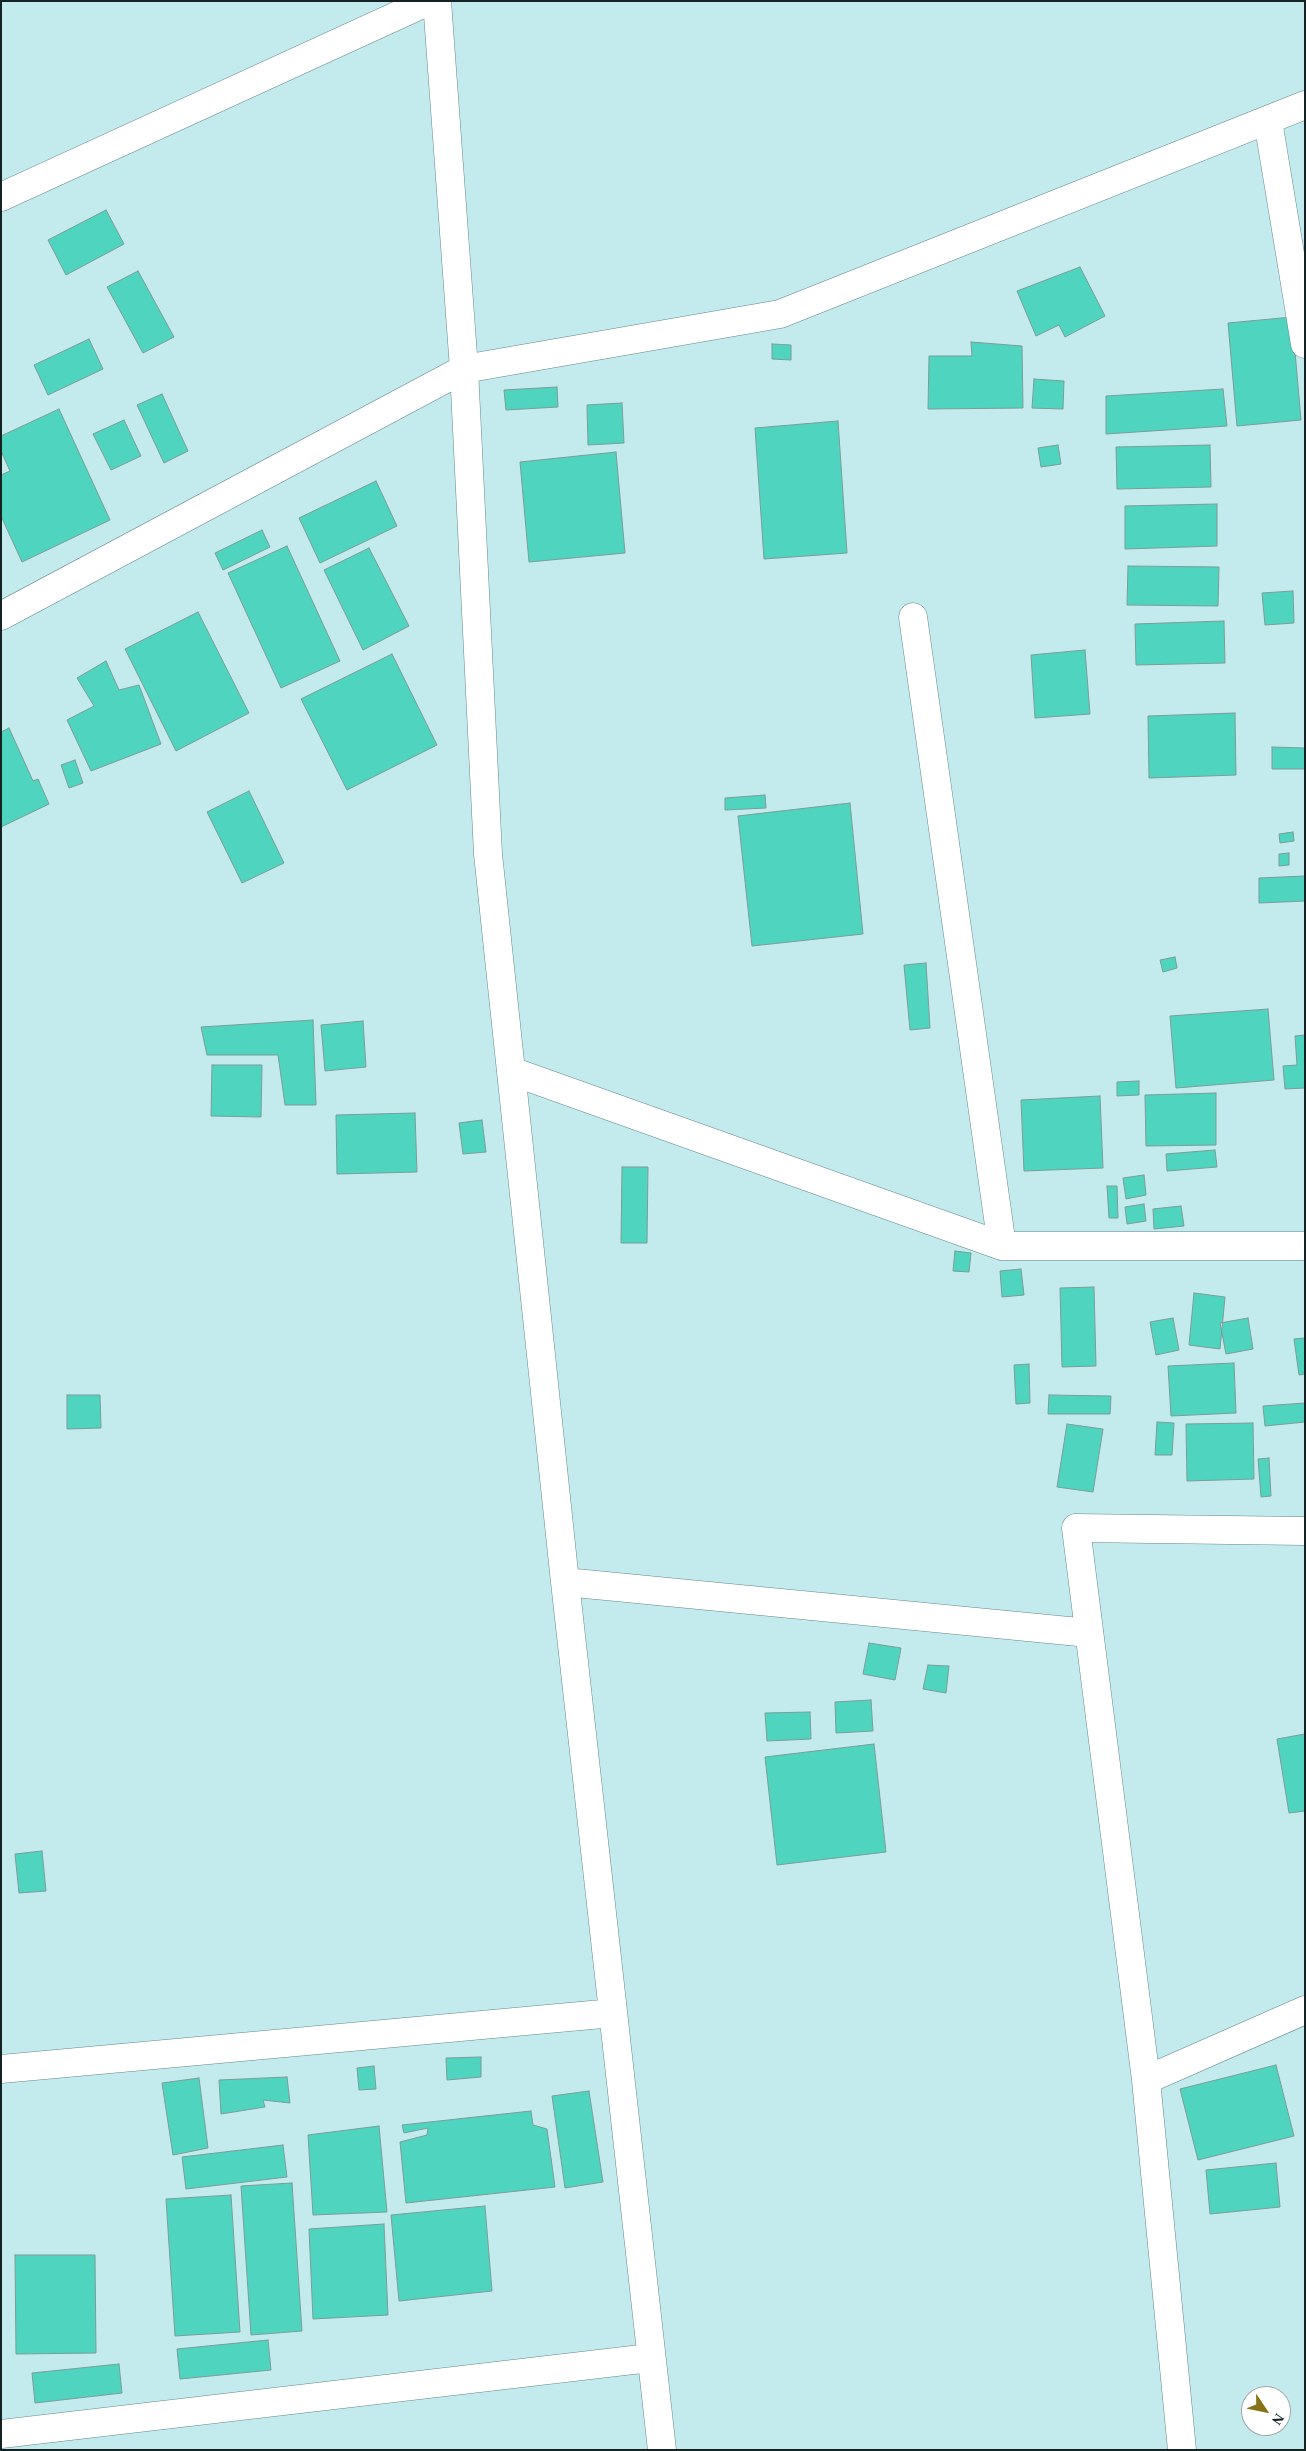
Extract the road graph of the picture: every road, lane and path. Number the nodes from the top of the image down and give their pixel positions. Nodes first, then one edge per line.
1 (429, 1) edge
2 (437, 1) edge
3 (1305, 105) edge
4 (1268, 121) junction
5 (1, 197) edge
6 (1305, 344) edge
7 (464, 368) junction
8 (1, 616) edge
9 (913, 617) dead end
10 (512, 1071) junction
11 (1002, 1246) junction
12 (1305, 1246) edge
13 (1305, 1531) edge
14 (565, 1582) junction
15 (1089, 1633) junction
16 (1305, 2010) edge
17 (613, 2014) junction
18 (1, 2069) edge
19 (1146, 2080) junction
20 (650, 2358) junction
21 (1, 2434) edge
22 (662, 2450) edge
23 (1182, 2450) edge

1 - 5 street
2 - 7 street
3 - 4 street
4 - 6 street
4 - 7 street
7 - 8 street
7 - 10 street
9 - 11 street
10 - 11 street
10 - 14 street
11 - 12 street
13 - 15 street
14 - 15 street
14 - 17 street
15 - 19 street
16 - 19 street
17 - 18 street
17 - 20 street
19 - 23 street
20 - 21 street
20 - 22 street

